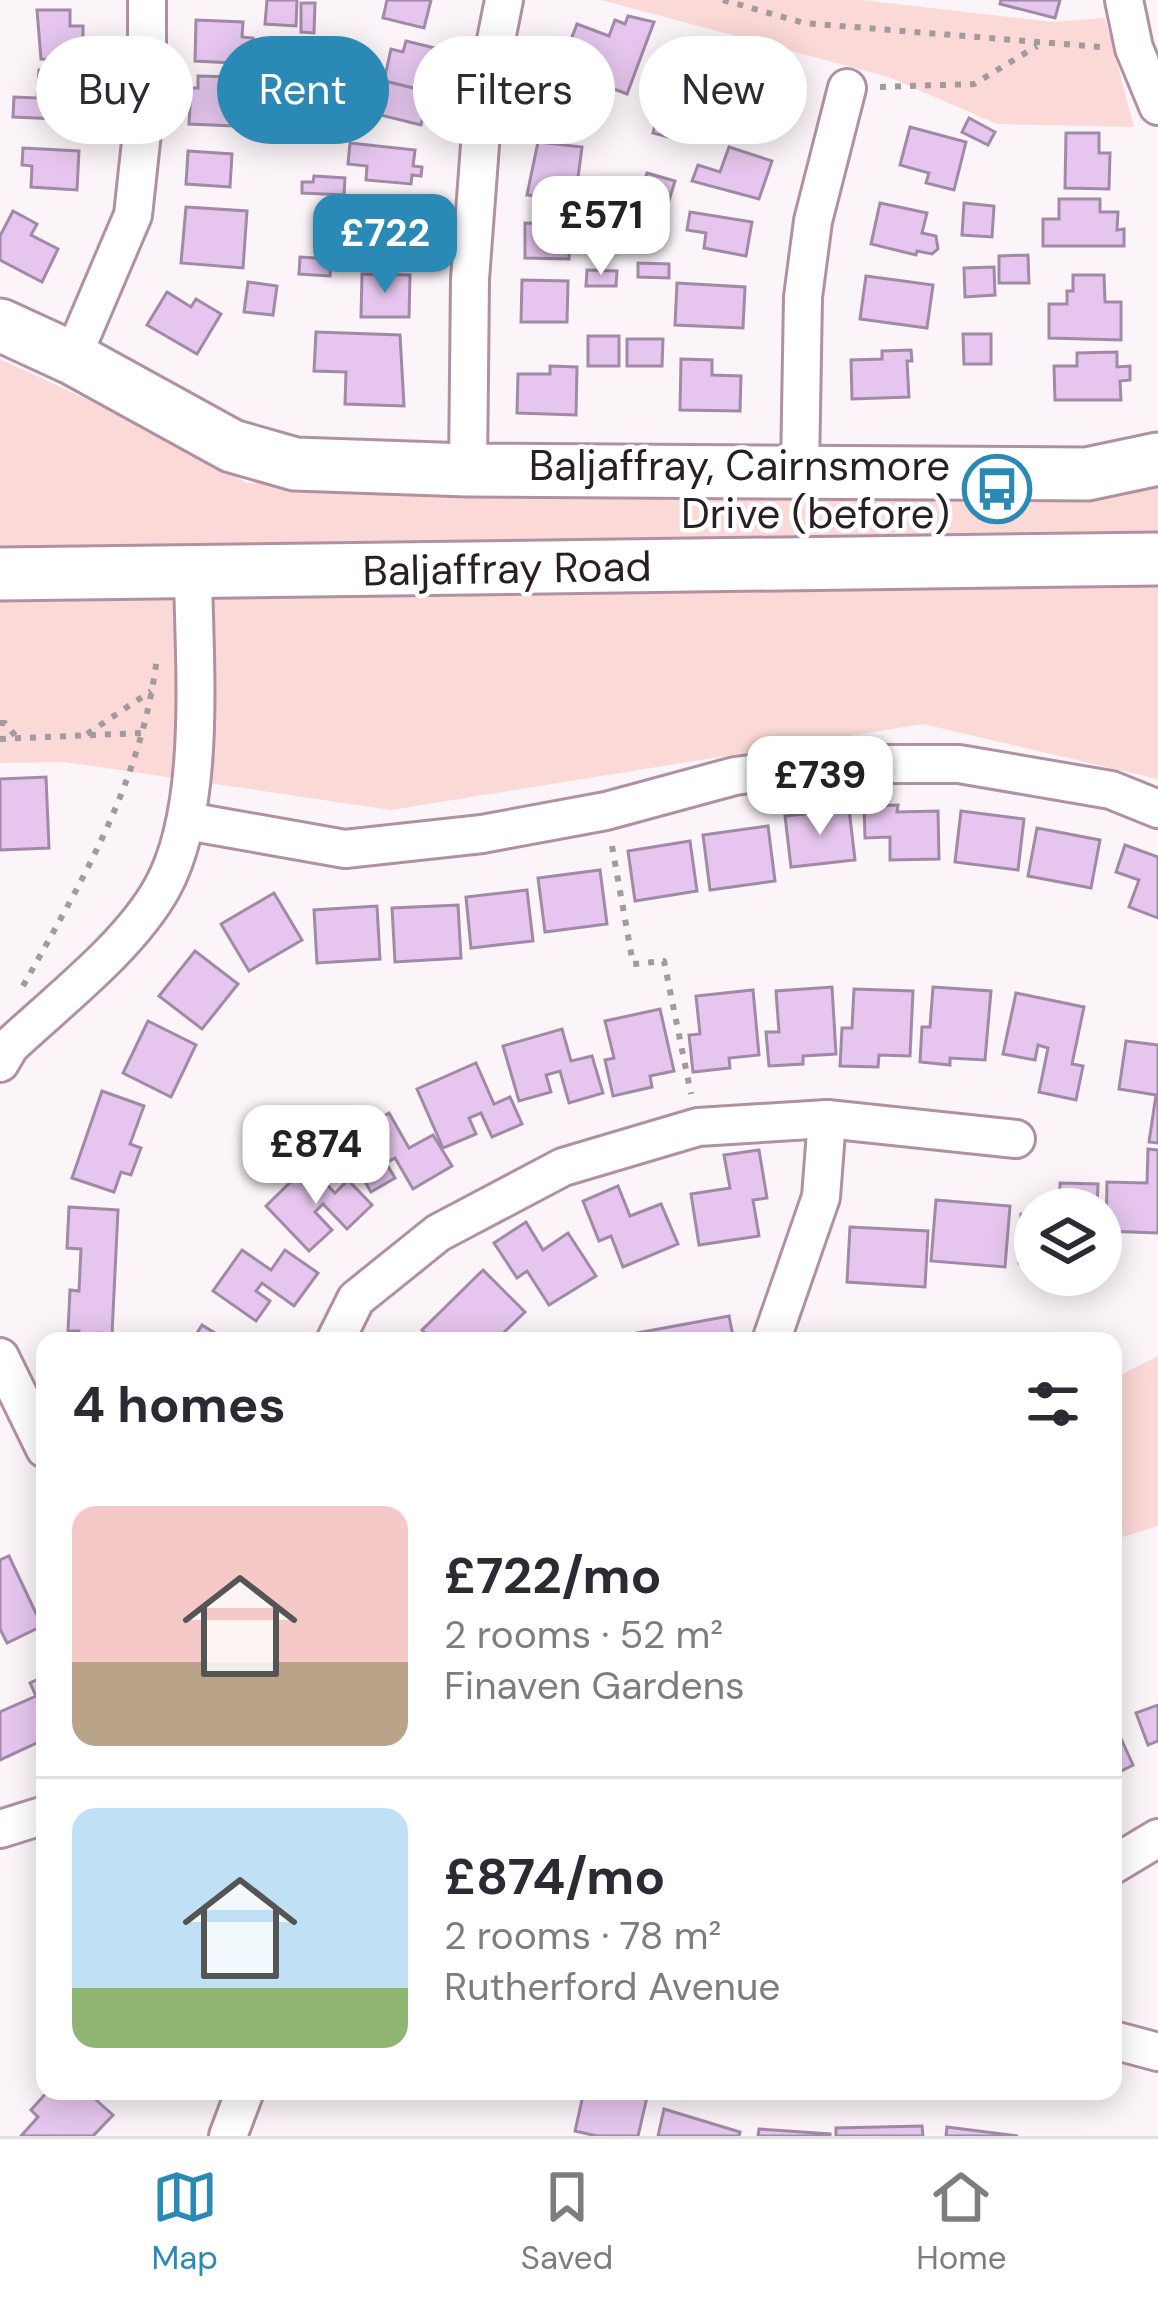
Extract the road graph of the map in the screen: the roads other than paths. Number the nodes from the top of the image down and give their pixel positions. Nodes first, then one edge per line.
1 (147, 0) edge
2 (504, 0) edge
3 (1124, 0) edge
4 (847, 88) road end
5 (1158, 106) edge
6 (0, 325) edge
7 (72, 358) junction
8 (1158, 459) edge
9 (468, 470) junction
10 (800, 470) junction
11 (1158, 559) edge
12 (193, 572) junction
13 (0, 574) edge
14 (1158, 809) edge
15 (187, 821) junction
16 (5, 1055) edge
17 (827, 1119) junction
18 (1016, 1139) dead end
19 (340, 1332) edge
20 (774, 1332) edge
21 (0, 1357) edge
22 (36, 1431) edge
23 (36, 1818) edge
24 (0, 1829) edge
25 (1158, 1838) edge
26 (1122, 1860) edge
27 (1122, 2042) edge
28 (1158, 2052) edge
29 (242, 2100) edge
30 (228, 2136) edge

1 - 7 street
2 - 9 street
3 - 5 street
4 - 10 street
6 - 7 street
7 - 9 street
8 - 10 street
9 - 10 street
11 - 12 street, Baljaffray Road
12 - 13 street, Baljaffray Road
12 - 15 street
14 - 15 street
15 - 16 street
17 - 18 street
17 - 19 street
17 - 20 street
21 - 22 street
23 - 24 street
25 - 26 street
27 - 28 street
29 - 30 street

